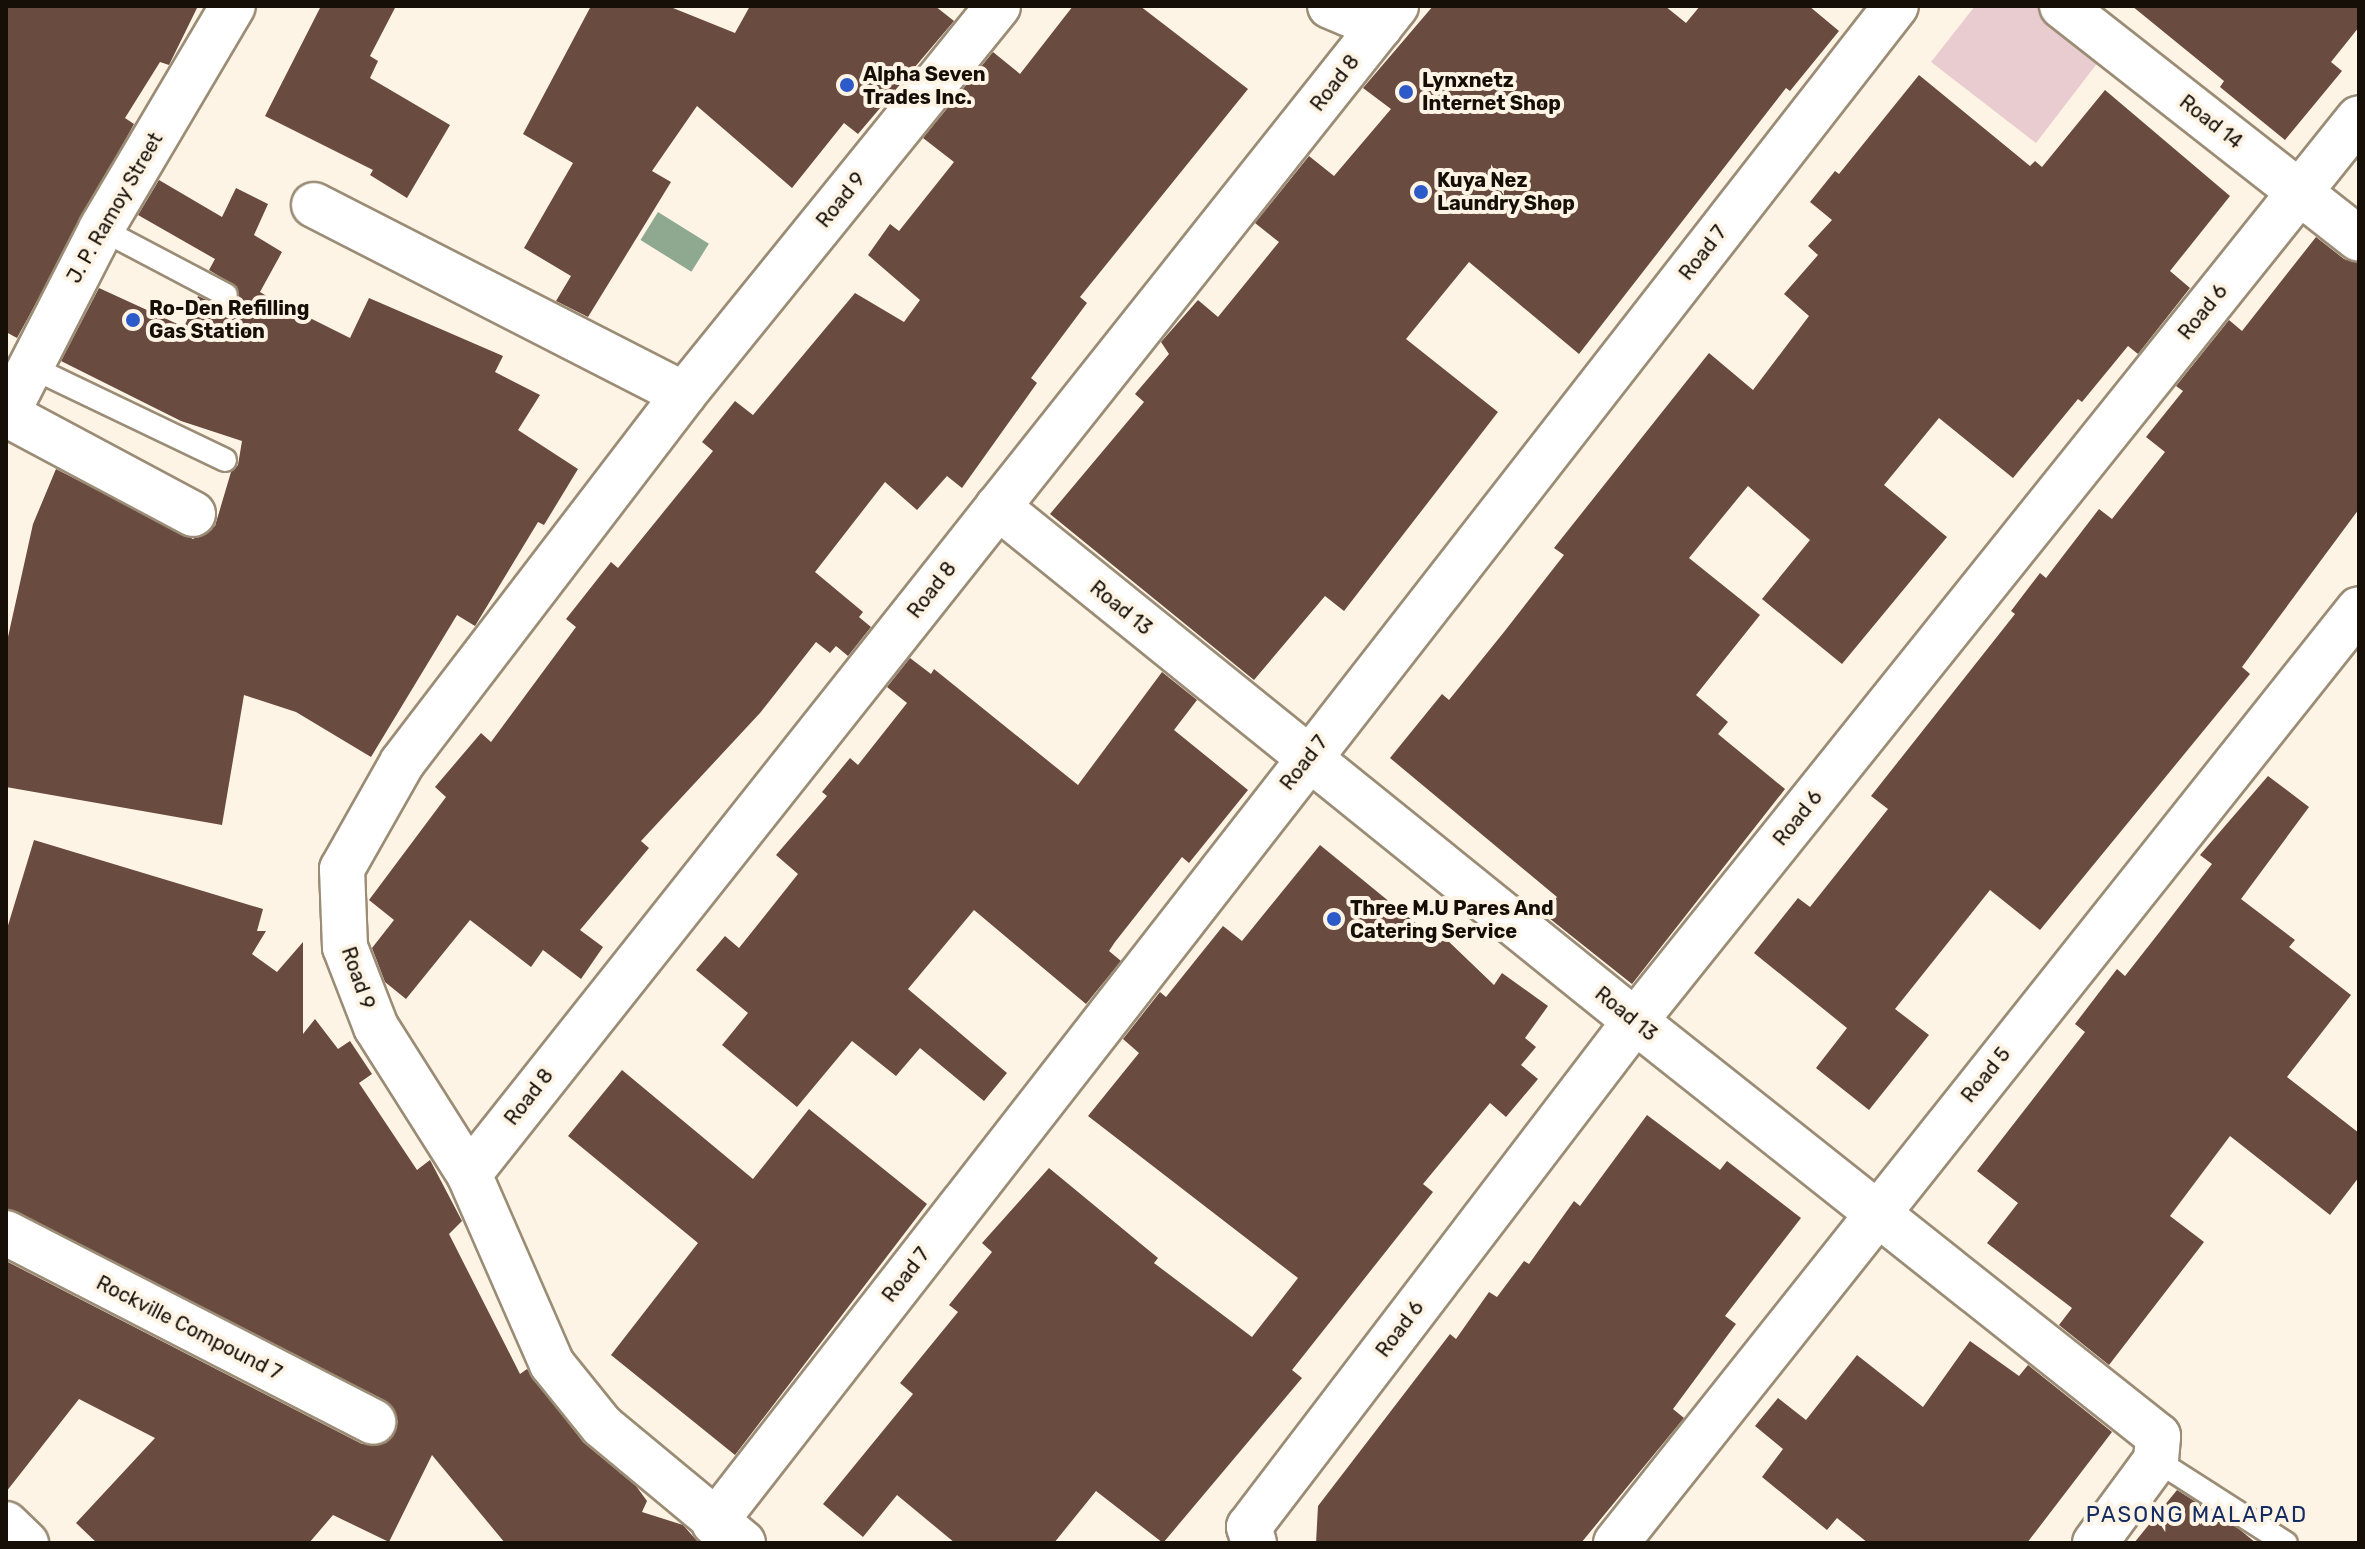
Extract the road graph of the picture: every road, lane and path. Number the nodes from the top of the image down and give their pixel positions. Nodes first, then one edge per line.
1 (233, 6) edge
2 (998, 6) edge
3 (1330, 6) edge
4 (1896, 6) edge
5 (2062, 6) edge
6 (1388, 16) edge
7 (2359, 118) edge
8 (2299, 192) junction
9 (314, 205) dead end
10 (101, 229) junction
11 (2359, 239) edge
12 (226, 295) dead end
13 (31, 367) junction
14 (684, 394) junction
15 (6, 415) edge
16 (225, 460) dead end
17 (998, 507) junction
18 (193, 514) dead end
19 (2359, 609) edge
20 (1307, 759) junction
21 (1635, 1021) junction
22 (469, 1174) junction
23 (1875, 1212) junction
24 (6, 1233) edge
25 (373, 1422) dead end
26 (2156, 1460) junction
27 (6, 1524) edge
28 (728, 1533) edge
29 (1247, 1538) edge
30 (26, 1543) edge
31 (1616, 1543) edge
32 (2095, 1543) edge
33 (2286, 1543) edge

1 - 10 street, J. P. Ramoy Street
2 - 14 street, Road 9
3 - 6 street
4 - 20 street, Road 7
5 - 8 street, Road 14
6 - 17 street, Road 8
7 - 8 street, Road 6
8 - 11 street, Road 14
8 - 21 street, Road 6
9 - 14 street
10 - 12 lane
10 - 13 street, J. P. Ramoy Street
13 - 15 street, J. P. Ramoy Street
13 - 16 lane
14 - 22 street, Road 9
15 - 18 street
17 - 20 street, Road 13
17 - 22 street, Road 8
19 - 23 street, Road 5
20 - 21 street, Road 13
20 - 28 street, Road 7
21 - 23 street, Road 13
21 - 29 street, Road 6
22 - 28 street, Road 9
23 - 26 street, Road 13
23 - 31 street, Road 5
24 - 25 street, Rockville Compound 7
26 - 32 street
26 - 33 lane
27 - 30 street

